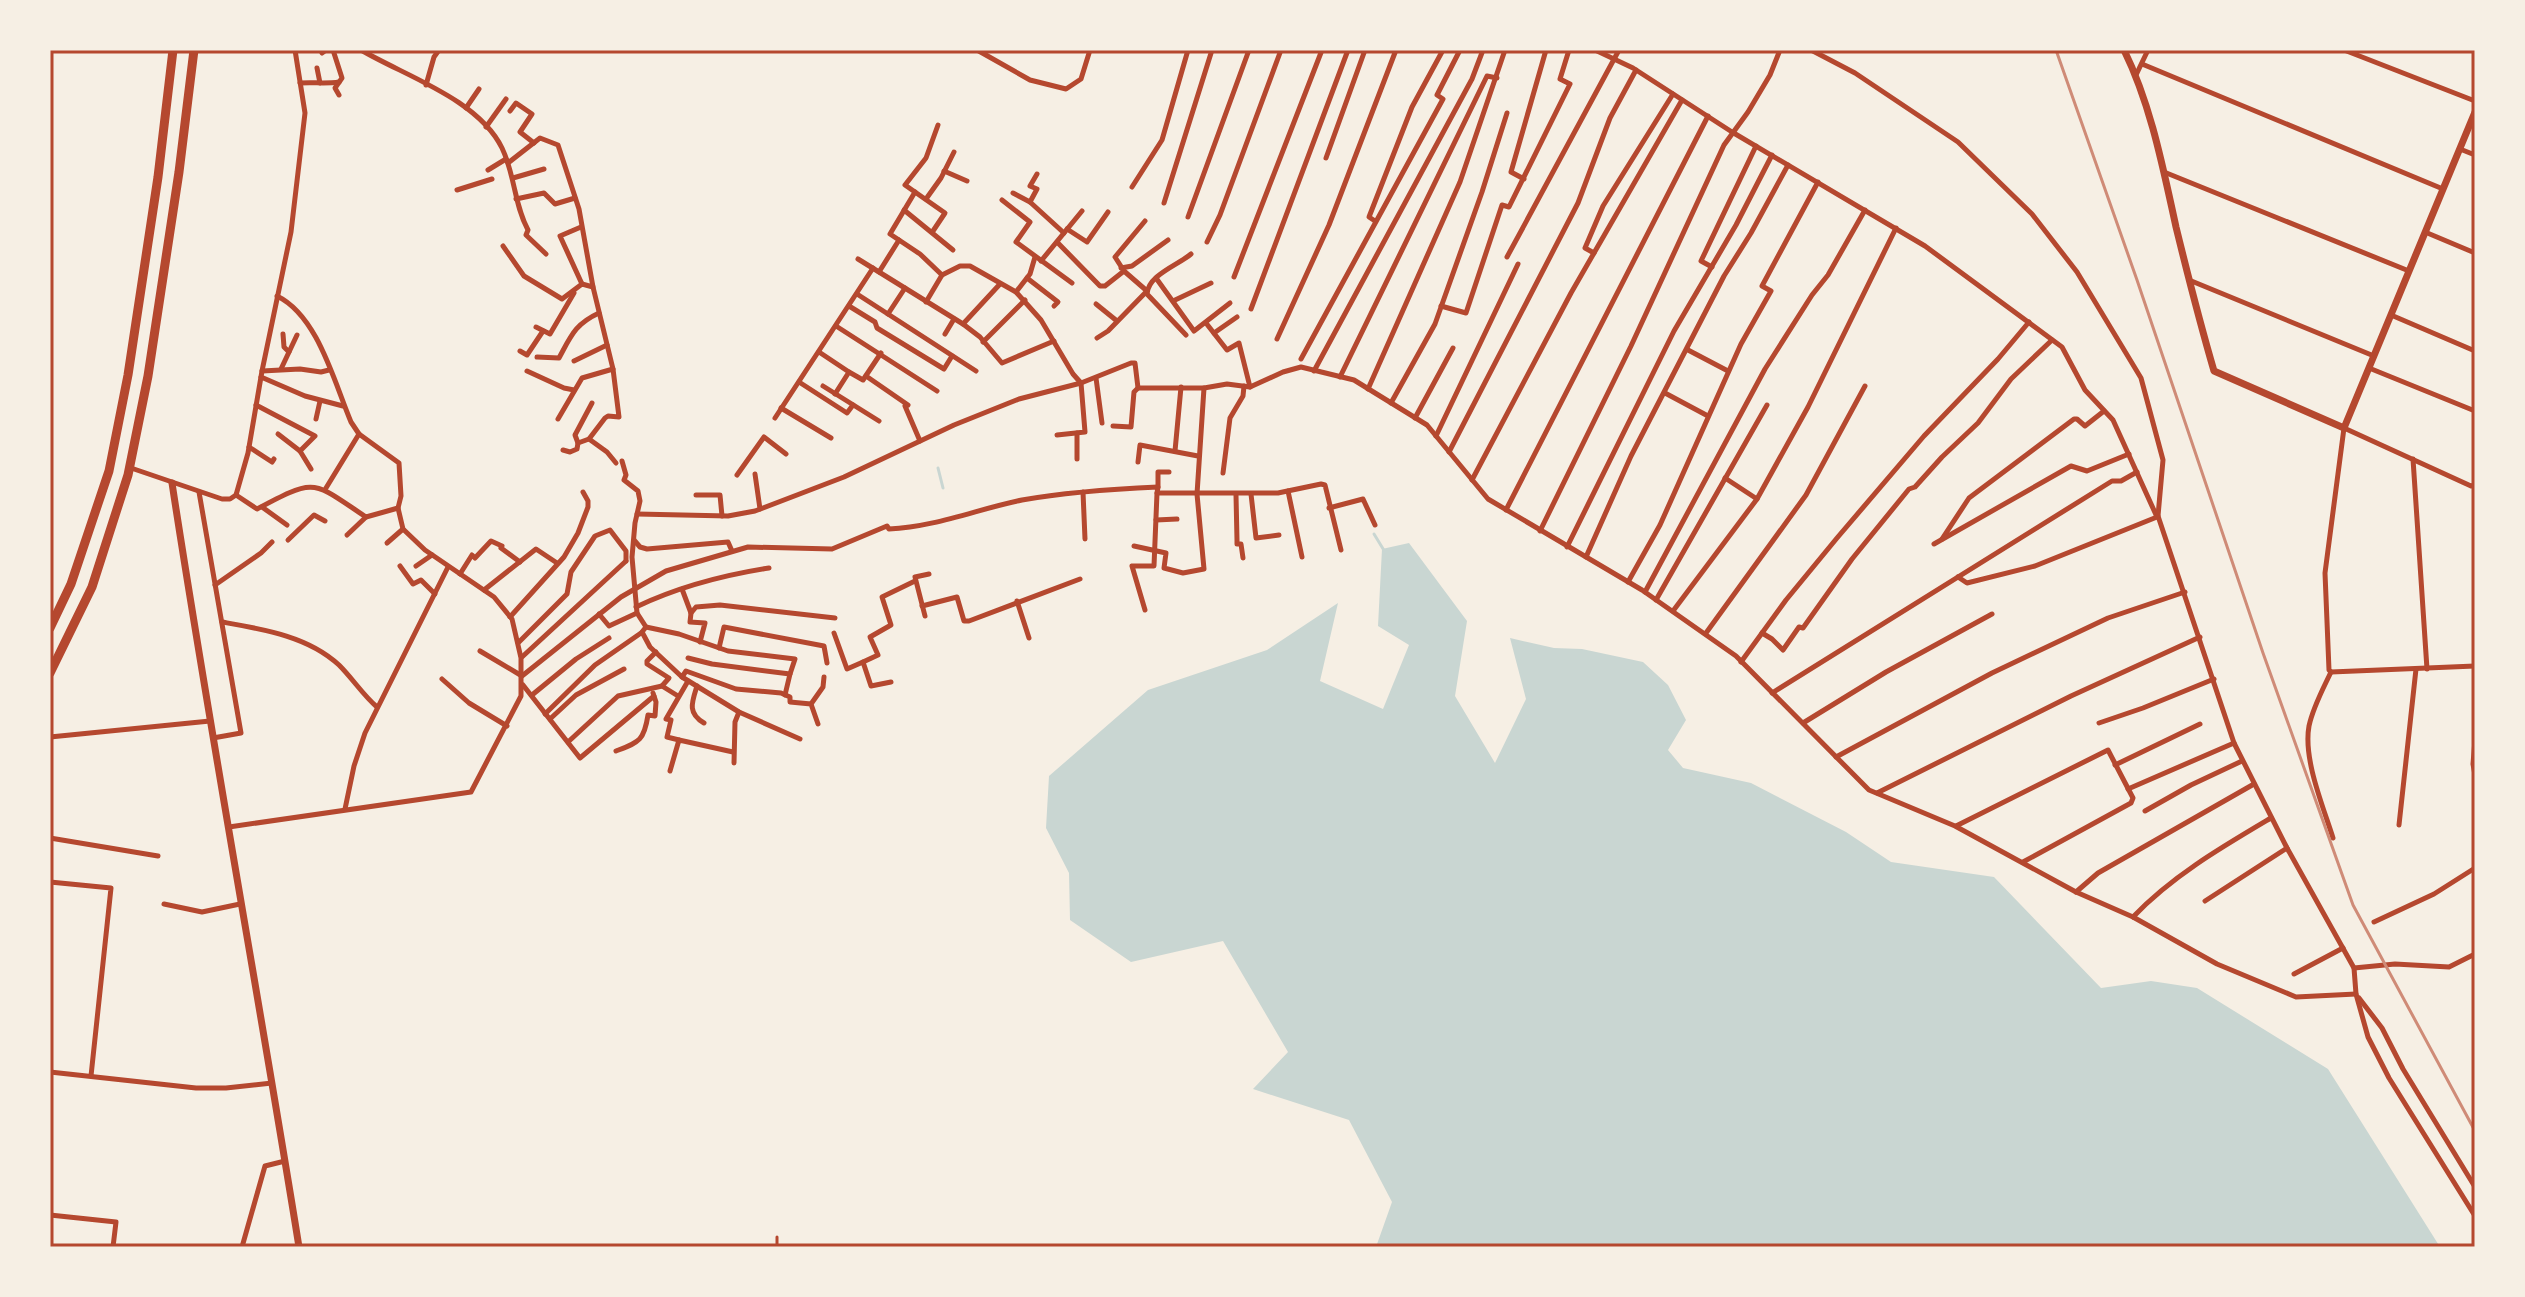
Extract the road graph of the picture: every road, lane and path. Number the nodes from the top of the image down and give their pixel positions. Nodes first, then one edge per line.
1 (173, 50) edge
2 (194, 50) edge
3 (295, 50) edge
4 (333, 50) edge
5 (361, 50) edge
6 (439, 50) edge
7 (977, 50) edge
8 (1090, 50) edge
9 (1188, 50) edge
10 (1212, 50) edge
11 (1249, 50) edge
12 (1281, 50) edge
13 (1322, 50) edge
14 (1348, 50) edge
15 (1365, 50) edge
16 (1396, 50) edge
17 (1443, 50) edge
18 (1460, 50) edge
19 (1483, 50) edge
20 (1505, 50) edge
21 (1546, 50) edge
22 (1569, 50) edge
23 (1595, 50) edge
24 (1619, 50) edge
25 (1780, 50) edge
26 (1811, 50) edge
27 (2124, 50) edge
28 (2148, 50) edge
29 (2344, 50) edge
30 (1615, 59) junction
31 (2142, 64) junction
32 (317, 68) dead end
33 (1636, 70) junction
34 (2136, 75) junction
35 (1497, 78) junction
36 (339, 81) junction
37 (300, 83) junction
38 (320, 84) junction
39 (426, 85) junction
40 (479, 89) dead end
41 (1673, 94) junction
42 (339, 95) dead end
43 (506, 99) dead end
44 (1682, 100) junction
45 (2475, 101) edge
46 (466, 108) junction
47 (510, 111) dead end
48 (2475, 112) edge
49 (1507, 113) dead end
50 (1708, 116) junction
51 (938, 125) dead end
52 (486, 127) junction
53 (1732, 132) junction
54 (534, 143) junction
55 (1756, 146) junction
56 (2460, 149) junction
57 (954, 152) dead end
58 (1772, 155) junction
59 (2475, 155) edge
60 (1326, 158) dead end
61 (507, 161) junction
62 (1788, 165) junction
63 (544, 169) dead end
64 (488, 170) dead end
65 (944, 171) junction
66 (2164, 172) junction
67 (1037, 174) dead end
68 (513, 178) junction
69 (492, 179) dead end
70 (1524, 179) junction
71 (967, 181) dead end
72 (1818, 182) junction
73 (1132, 187) dead end
74 (2443, 189) junction
75 (457, 190) dead end
76 (915, 192) junction
77 (1013, 193) dead end
78 (575, 198) junction
79 (516, 199) junction
80 (926, 199) junction
81 (1002, 200) dead end
82 (1030, 202) junction
83 (1164, 203) dead end
84 (904, 210) junction
85 (1865, 210) junction
86 (1082, 211) dead end
87 (1108, 212) dead end
88 (1188, 217) dead end
89 (1145, 221) dead end
90 (1375, 221) junction
91 (581, 227) junction
92 (1896, 228) junction
93 (933, 231) junction
94 (1066, 231) junction
95 (2425, 232) junction
96 (899, 240) junction
97 (1168, 240) dead end
98 (1057, 242) junction
99 (1207, 242) dead end
100 (503, 246) dead end
101 (953, 250) dead end
102 (1594, 253) junction
103 (2475, 253) edge
104 (546, 254) dead end
105 (1191, 254) dead end
106 (1035, 257) junction
107 (1507, 257) dead end
108 (858, 259) dead end
109 (1041, 261) junction
110 (1518, 264) dead end
111 (1712, 267) junction
112 (1122, 269) junction
113 (876, 270) junction
114 (2409, 271) junction
115 (942, 275) junction
116 (1234, 277) dead end
117 (1027, 278) junction
118 (1156, 278) junction
119 (2188, 280) junction
120 (1072, 283) dead end
121 (1211, 283) dead end
122 (1000, 284) junction
123 (579, 286) junction
124 (593, 287) junction
125 (905, 288) junction
126 (1147, 291) junction
127 (1016, 292) junction
128 (857, 294) junction
129 (277, 296) junction
130 (1025, 300) junction
131 (1173, 301) junction
132 (926, 302) junction
133 (1230, 303) dead end
134 (1096, 304) dead end
135 (849, 306) junction
136 (1054, 306) dead end
137 (1441, 306) junction
138 (1251, 309) dead end
139 (599, 313) junction
140 (888, 314) junction
141 (2391, 315) junction
142 (1237, 317) dead end
143 (954, 319) junction
144 (1117, 321) junction
145 (2029, 322) junction
146 (1206, 323) junction
147 (963, 324) junction
148 (836, 326) junction
149 (536, 327) dead end
150 (543, 331) junction
151 (1214, 333) junction
152 (283, 334) dead end
153 (945, 334) dead end
154 (297, 335) dead end
155 (1186, 335) dead end
156 (1097, 338) dead end
157 (1277, 339) dead end
158 (1054, 340) junction
159 (2052, 340) junction
160 (983, 342) junction
161 (607, 345) junction
162 (1453, 348) dead end
163 (1688, 350) junction
164 (520, 351) dead end
165 (2475, 351) edge
166 (289, 352) junction
167 (819, 352) junction
168 (881, 353) junction
169 (952, 356) junction
170 (2374, 356) junction
171 (537, 357) dead end
172 (1301, 359) dead end
173 (574, 361) dead end
174 (2369, 368) junction
175 (613, 369) junction
176 (280, 370) junction
177 (329, 370) junction
178 (527, 371) dead end
179 (976, 371) dead end
180 (1314, 371) junction
181 (1728, 371) junction
182 (849, 372) junction
183 (261, 374) junction
184 (866, 376) junction
185 (1340, 377) junction
186 (1096, 378) junction
187 (799, 382) junction
188 (1081, 383) junction
189 (823, 386) dead end
190 (1248, 386) junction
191 (1865, 386) dead end
192 (1181, 387) junction
193 (1138, 388) junction
194 (1204, 388) junction
195 (1368, 389) junction
196 (574, 390) junction
197 (937, 391) dead end
198 (1665, 393) junction
199 (835, 394) junction
200 (320, 401) junction
201 (592, 403) dead end
202 (1391, 403) junction
203 (256, 405) junction
204 (853, 405) junction
205 (1767, 405) dead end
206 (344, 406) junction
207 (781, 408) junction
208 (2104, 411) junction
209 (2475, 411) edge
210 (1708, 416) junction
211 (775, 418) dead end
212 (1415, 418) junction
213 (316, 419) dead end
214 (558, 419) dead end
215 (879, 421) dead end
216 (1102, 423) dead end
217 (1113, 426) dead end
218 (2344, 428) junction
219 (1077, 433) junction
220 (278, 434) dead end
221 (359, 434) junction
222 (1057, 435) dead end
223 (1436, 436) junction
224 (831, 438) dead end
225 (589, 439) junction
226 (920, 441) junction
227 (578, 443) junction
228 (249, 447) junction
229 (563, 450) dead end
230 (300, 451) junction
231 (1175, 451) junction
232 (1449, 452) junction
233 (786, 454) dead end
234 (2129, 454) junction
235 (1198, 456) junction
236 (274, 459) dead end
237 (1077, 459) dead end
238 (2413, 459) junction
239 (1138, 462) dead end
240 (130, 468) junction
241 (311, 469) dead end
242 (1169, 472) dead end
243 (2137, 472) junction
244 (1223, 473) dead end
245 (755, 474) dead end
246 (737, 475) dead end
247 (1725, 478) junction
248 (1472, 480) junction
249 (172, 483) junction
250 (2475, 485) edge
251 (326, 488) junction
252 (1158, 490) junction
253 (1288, 491) junction
254 (199, 492) junction
255 (583, 492) dead end
256 (1083, 492) junction
257 (1197, 494) junction
258 (1251, 494) junction
259 (236, 495) junction
260 (696, 495) dead end
261 (1236, 495) junction
262 (1757, 499) junction
263 (262, 507) junction
264 (398, 508) junction
265 (1329, 508) junction
266 (760, 509) junction
267 (1506, 510) junction
268 (637, 514) junction
269 (722, 516) junction
270 (2158, 516) junction
271 (366, 517) junction
272 (1177, 519) dead end
273 (1156, 520) junction
274 (325, 521) dead end
275 (287, 525) dead end
276 (1375, 525) dead end
277 (403, 529) junction
278 (1540, 531) junction
279 (347, 535) dead end
280 (1279, 535) dead end
281 (1085, 539) dead end
282 (1941, 539) junction
283 (288, 540) dead end
284 (633, 540) junction
285 (272, 542) dead end
286 (387, 543) dead end
287 (1934, 544) dead end
288 (1134, 546) dead end
289 (1567, 547) junction
290 (1341, 550) dead end
291 (732, 551) junction
292 (1155, 551) junction
293 (432, 555) junction
294 (1302, 557) dead end
295 (1586, 557) junction
296 (1243, 558) dead end
297 (629, 561) junction
298 (520, 562) junction
299 (557, 563) junction
300 (400, 566) dead end
301 (416, 566) dead end
302 (448, 567) junction
303 (769, 568) dead end
304 (460, 574) junction
305 (929, 574) dead end
306 (1958, 577) junction
307 (1080, 579) dead end
308 (915, 581) junction
309 (1628, 582) junction
310 (215, 585) junction
311 (635, 589) junction
312 (682, 589) junction
313 (484, 590) junction
314 (1645, 592) junction
315 (2185, 592) junction
316 (435, 594) junction
317 (1656, 600) junction
318 (1017, 601) junction
319 (922, 606) junction
320 (636, 610) junction
321 (1145, 610) dead end
322 (1673, 611) junction
323 (691, 613) junction
324 (599, 614) junction
325 (1992, 614) dead end
326 (925, 616) dead end
327 (510, 617) junction
328 (835, 618) dead end
329 (222, 622) junction
330 (50, 628) edge
331 (644, 630) junction
332 (834, 633) dead end
333 (1706, 633) junction
334 (1762, 633) junction
335 (2200, 637) junction
336 (609, 638) dead end
337 (1029, 638) dead end
338 (518, 642) junction
339 (700, 642) junction
340 (719, 648) junction
341 (480, 651) dead end
342 (656, 652) junction
343 (521, 658) junction
344 (688, 658) dead end
345 (863, 662) junction
346 (1741, 662) junction
347 (827, 663) dead end
348 (2475, 666) edge
349 (624, 669) dead end
350 (2416, 669) junction
351 (2427, 669) junction
352 (2331, 672) junction
353 (50, 673) edge
354 (790, 674) junction
355 (824, 677) dead end
356 (442, 679) dead end
357 (685, 679) junction
358 (2214, 679) junction
359 (522, 680) junction
360 (891, 682) dead end
361 (662, 686) junction
362 (697, 686) junction
363 (652, 688) junction
364 (1772, 693) junction
365 (532, 695) junction
366 (785, 695) junction
367 (654, 696) junction
368 (678, 696) junction
369 (811, 704) junction
370 (377, 707) junction
371 (739, 712) junction
372 (545, 714) junction
373 (550, 719) junction
374 (210, 721) junction
375 (704, 723) dead end
376 (1803, 723) junction
377 (2099, 723) dead end
378 (818, 724) dead end
379 (2200, 724) dead end
380 (507, 726) junction
381 (50, 737) edge
382 (213, 738) junction
383 (800, 739) dead end
384 (679, 740) junction
385 (2475, 740) edge
386 (568, 742) junction
387 (2234, 743) junction
388 (616, 751) dead end
389 (733, 752) junction
390 (1836, 757) junction
391 (2242, 761) junction
392 (734, 763) dead end
393 (2115, 765) junction
394 (670, 771) dead end
395 (2475, 775) edge
396 (2254, 784) junction
397 (2128, 789) junction
398 (1877, 793) junction
399 (345, 809) junction
400 (2145, 811) dead end
401 (2271, 818) junction
402 (2399, 825) dead end
403 (1955, 826) junction
404 (228, 828) junction
405 (50, 838) edge
406 (2333, 838) dead end
407 (2287, 848) junction
408 (158, 856) dead end
409 (2022, 862) junction
410 (2475, 868) edge
411 (50, 882) edge
412 (2076, 892) junction
413 (2205, 901) dead end
414 (164, 904) dead end
415 (240, 904) junction
416 (2133, 917) junction
417 (2374, 922) dead end
418 (2343, 948) junction
419 (2475, 954) edge
420 (2354, 968) junction
421 (2294, 974) dead end
422 (2356, 994) junction
423 (50, 1072) edge
424 (91, 1076) junction
425 (272, 1083) junction
426 (285, 1161) junction
427 (2475, 1187) edge
428 (50, 1215) edge
429 (2475, 1216) edge
430 (777, 1237) dead end
431 (113, 1247) edge
432 (242, 1247) edge
433 (299, 1247) edge
434 (777, 1247) edge

1 - 330 highway
2 - 240 highway
3 - 37 street
4 - 36 street
5 - 39 street
6 - 39 street
7 - 8 street
9 - 73 street
10 - 83 street
11 - 88 street
12 - 99 street
13 - 116 street
14 - 138 street
15 - 60 street
16 - 157 street
17 - 90 street
18 - 90 street
19 - 180 street
20 - 35 street
21 - 70 street
22 - 70 street
23 - 30 street
24 - 30 street
25 - 53 street
26 - 270 street
27 - 34 street
28 - 31 street
29 - 45 street
30 - 33 street
30 - 107 street
31 - 34 street
31 - 74 street
32 - 38 street
33 - 41 street
33 - 232 street
34 - 66 street
35 - 185 street
35 - 195 street
36 - 38 street
36 - 42 street
37 - 38 street
37 - 129 street
39 - 46 street
40 - 46 street
41 - 44 street
41 - 102 street
43 - 52 street
44 - 50 street
44 - 102 street
46 - 52 street
47 - 54 street
48 - 56 street
49 - 137 street
50 - 53 street
50 - 267 street
51 - 76 street
52 - 61 street
53 - 55 street
53 - 278 street
54 - 61 street
54 - 78 street
55 - 58 street
55 - 111 street
56 - 59 street
56 - 74 street
57 - 65 street
58 - 62 street
58 - 111 street
61 - 64 street
61 - 68 street
62 - 72 street
62 - 163 street
63 - 68 street
65 - 71 street
65 - 80 street
66 - 114 street
66 - 119 street
67 - 82 street
68 - 79 street
69 - 75 street
70 - 137 street
72 - 85 street
72 - 181 street
74 - 95 street
76 - 80 street
76 - 84 street
77 - 82 street
78 - 79 street
78 - 91 street
79 - 104 street
80 - 93 street
81 - 106 street
82 - 94 street
84 - 93 street
84 - 96 street
85 - 92 street
85 - 314 street
86 - 94 street
87 - 94 street
89 - 112 street
90 - 172 street
91 - 123 street
91 - 124 street
92 - 145 street
92 - 262 street
93 - 101 street
94 - 98 street
95 - 103 street
95 - 114 street
96 - 113 street
96 - 115 street
97 - 112 street
98 - 109 street
98 - 112 street
100 - 123 street
102 - 248 street
105 - 118 street
106 - 109 street
106 - 117 street
108 - 113 street
109 - 120 street
110 - 223 street
111 - 289 street
112 - 126 street
113 - 125 street
113 - 128 street
114 - 141 street
115 - 122 street
115 - 132 street
117 - 127 street
117 - 136 street
118 - 126 street
118 - 131 street
119 - 170 street
119 - 218 street
121 - 131 street
122 - 127 street
122 - 147 street
123 - 124 street
123 - 150 street
124 - 139 street
125 - 132 street
125 - 140 street
126 - 144 street
126 - 155 street
127 - 130 street
128 - 135 street
128 - 140 street
129 - 177 street
129 - 183 street
130 - 158 street
130 - 160 street
131 - 146 street
132 - 143 street
133 - 146 street
134 - 144 street
135 - 148 street
135 - 169 street
137 - 202 street
139 - 161 street
139 - 171 street
140 - 169 street
141 - 165 street
141 - 170 street
142 - 151 street
143 - 147 street
143 - 153 street
144 - 156 street
145 - 159 street
145 - 334 street
146 - 151 street
147 - 160 street
148 - 167 street
148 - 168 street
149 - 150 street
150 - 164 street
151 - 190 street
152 - 166 street
154 - 166 street
158 - 160 street
158 - 188 street
159 - 208 street
159 - 334 street
161 - 173 street
161 - 175 street
162 - 212 street
163 - 181 street
163 - 198 street
166 - 176 street
167 - 182 street
167 - 187 street
168 - 184 street
168 - 197 street
169 - 179 street
170 - 174 street
174 - 209 street
174 - 218 street
175 - 196 street
175 - 225 street
176 - 177 street
176 - 183 street
177 - 206 street
178 - 196 street
180 - 185 street
180 - 190 street
181 - 210 street
182 - 184 street
182 - 199 street
183 - 200 street
183 - 203 street
184 - 226 street
185 - 195 street
186 - 188 street
186 - 193 street
186 - 216 street
187 - 204 street
187 - 207 street
188 - 219 street
188 - 226 street
189 - 199 street
190 - 194 street
190 - 244 street
191 - 333 street
192 - 193 street
192 - 194 street
192 - 231 street
193 - 217 street
194 - 235 street
195 - 202 street
196 - 214 street
198 - 210 street
198 - 295 street
199 - 204 street
200 - 206 street
200 - 213 street
201 - 227 street
202 - 212 street
203 - 228 street
203 - 230 street
204 - 215 street
205 - 247 street
206 - 221 street
207 - 211 street
207 - 224 street
208 - 234 street
208 - 282 street
210 - 309 street
212 - 223 street
218 - 238 street
218 - 352 street
219 - 222 street
219 - 237 street
220 - 230 street
221 - 251 street
221 - 264 street
223 - 232 street
225 - 227 street
225 - 268 street
226 - 266 street
227 - 229 street
228 - 236 street
228 - 259 street
230 - 241 street
231 - 235 street
231 - 239 street
232 - 248 street
233 - 246 street
234 - 243 street
234 - 282 street
235 - 257 street
238 - 250 street
238 - 351 street
240 - 249 street
240 - 353 highway
242 - 252 street
243 - 270 street
243 - 306 street
245 - 266 street
247 - 262 street
247 - 317 street
248 - 267 street
249 - 254 street
249 - 374 street
251 - 263 street
251 - 271 street
252 - 256 street
252 - 257 street
252 - 273 street
253 - 258 street
253 - 265 street
253 - 294 street
254 - 259 street
254 - 310 street
255 - 299 street
256 - 281 street
256 - 291 street
257 - 261 street
257 - 292 street
258 - 261 street
258 - 280 street
259 - 263 street
260 - 269 street
261 - 296 street
262 - 322 street
263 - 275 street
264 - 271 street
264 - 277 street
265 - 276 street
265 - 290 street
266 - 269 street
267 - 278 street
268 - 269 street
268 - 284 street
270 - 306 street
270 - 315 street
271 - 279 street
272 - 273 street
273 - 292 street
274 - 283 street
277 - 286 street
277 - 293 street
278 - 289 street
282 - 287 street
284 - 291 street
284 - 297 street
285 - 310 street
288 - 292 street
289 - 295 street
291 - 311 street
292 - 321 street
293 - 301 street
293 - 302 street
295 - 309 street
297 - 311 street
297 - 338 street
297 - 343 street
298 - 299 street
298 - 304 street
298 - 313 street
299 - 327 street
300 - 316 street
302 - 304 street
302 - 316 street
303 - 312 street
304 - 313 street
305 - 308 street
306 - 364 street
307 - 318 street
308 - 319 street
308 - 345 street
309 - 314 street
310 - 329 street
311 - 320 street
311 - 324 street
312 - 320 street
312 - 323 street
313 - 327 street
314 - 317 street
315 - 335 street
315 - 390 street
316 - 370 street
317 - 322 street
318 - 319 street
318 - 337 street
319 - 326 street
320 - 324 street
320 - 331 street
322 - 333 street
323 - 328 street
323 - 339 street
324 - 359 street
325 - 376 street
327 - 338 street
329 - 370 street
329 - 382 street
331 - 339 street
331 - 342 street
331 - 372 street
332 - 345 street
333 - 346 street
334 - 346 street
335 - 358 street
335 - 398 street
336 - 365 street
338 - 343 street
339 - 340 street
340 - 347 street
340 - 354 street
341 - 359 street
342 - 357 street
342 - 361 street
343 - 359 street
344 - 354 street
345 - 360 street
346 - 364 street
348 - 351 street
349 - 373 street
350 - 351 street
350 - 352 street
350 - 402 street
352 - 406 street
354 - 366 street
355 - 369 street
356 - 380 street
357 - 362 street
357 - 366 street
357 - 368 street
358 - 377 street
358 - 387 street
359 - 365 street
359 - 380 street
361 - 363 street
361 - 368 street
362 - 371 street
362 - 375 street
363 - 367 street
363 - 386 street
364 - 376 street
365 - 372 street
366 - 369 street
367 - 386 street
367 - 388 street
368 - 384 street
369 - 378 street
370 - 399 street
371 - 383 street
371 - 389 street
372 - 373 street
373 - 386 street
374 - 381 street
374 - 382 street
376 - 390 street
379 - 393 street
380 - 399 street
382 - 404 street
384 - 389 street
384 - 394 street
385 - 395 street
387 - 391 street
387 - 397 street
389 - 392 street
390 - 398 street
391 - 396 street
391 - 400 street
393 - 397 street
393 - 403 street
396 - 401 street
396 - 412 street
397 - 409 street
398 - 403 street
399 - 404 street
401 - 407 street
401 - 416 street
403 - 409 street
404 - 415 street
405 - 408 street
407 - 413 street
407 - 418 street
409 - 412 street
410 - 417 street
411 - 424 street
412 - 416 street
414 - 415 street
415 - 425 street
416 - 422 street
418 - 420 street
418 - 421 street
419 - 420 street
420 - 422 street
422 - 427 street
422 - 429 street
423 - 424 street
424 - 425 street
425 - 426 street
426 - 432 street
426 - 433 street
428 - 431 street
430 - 434 lane

